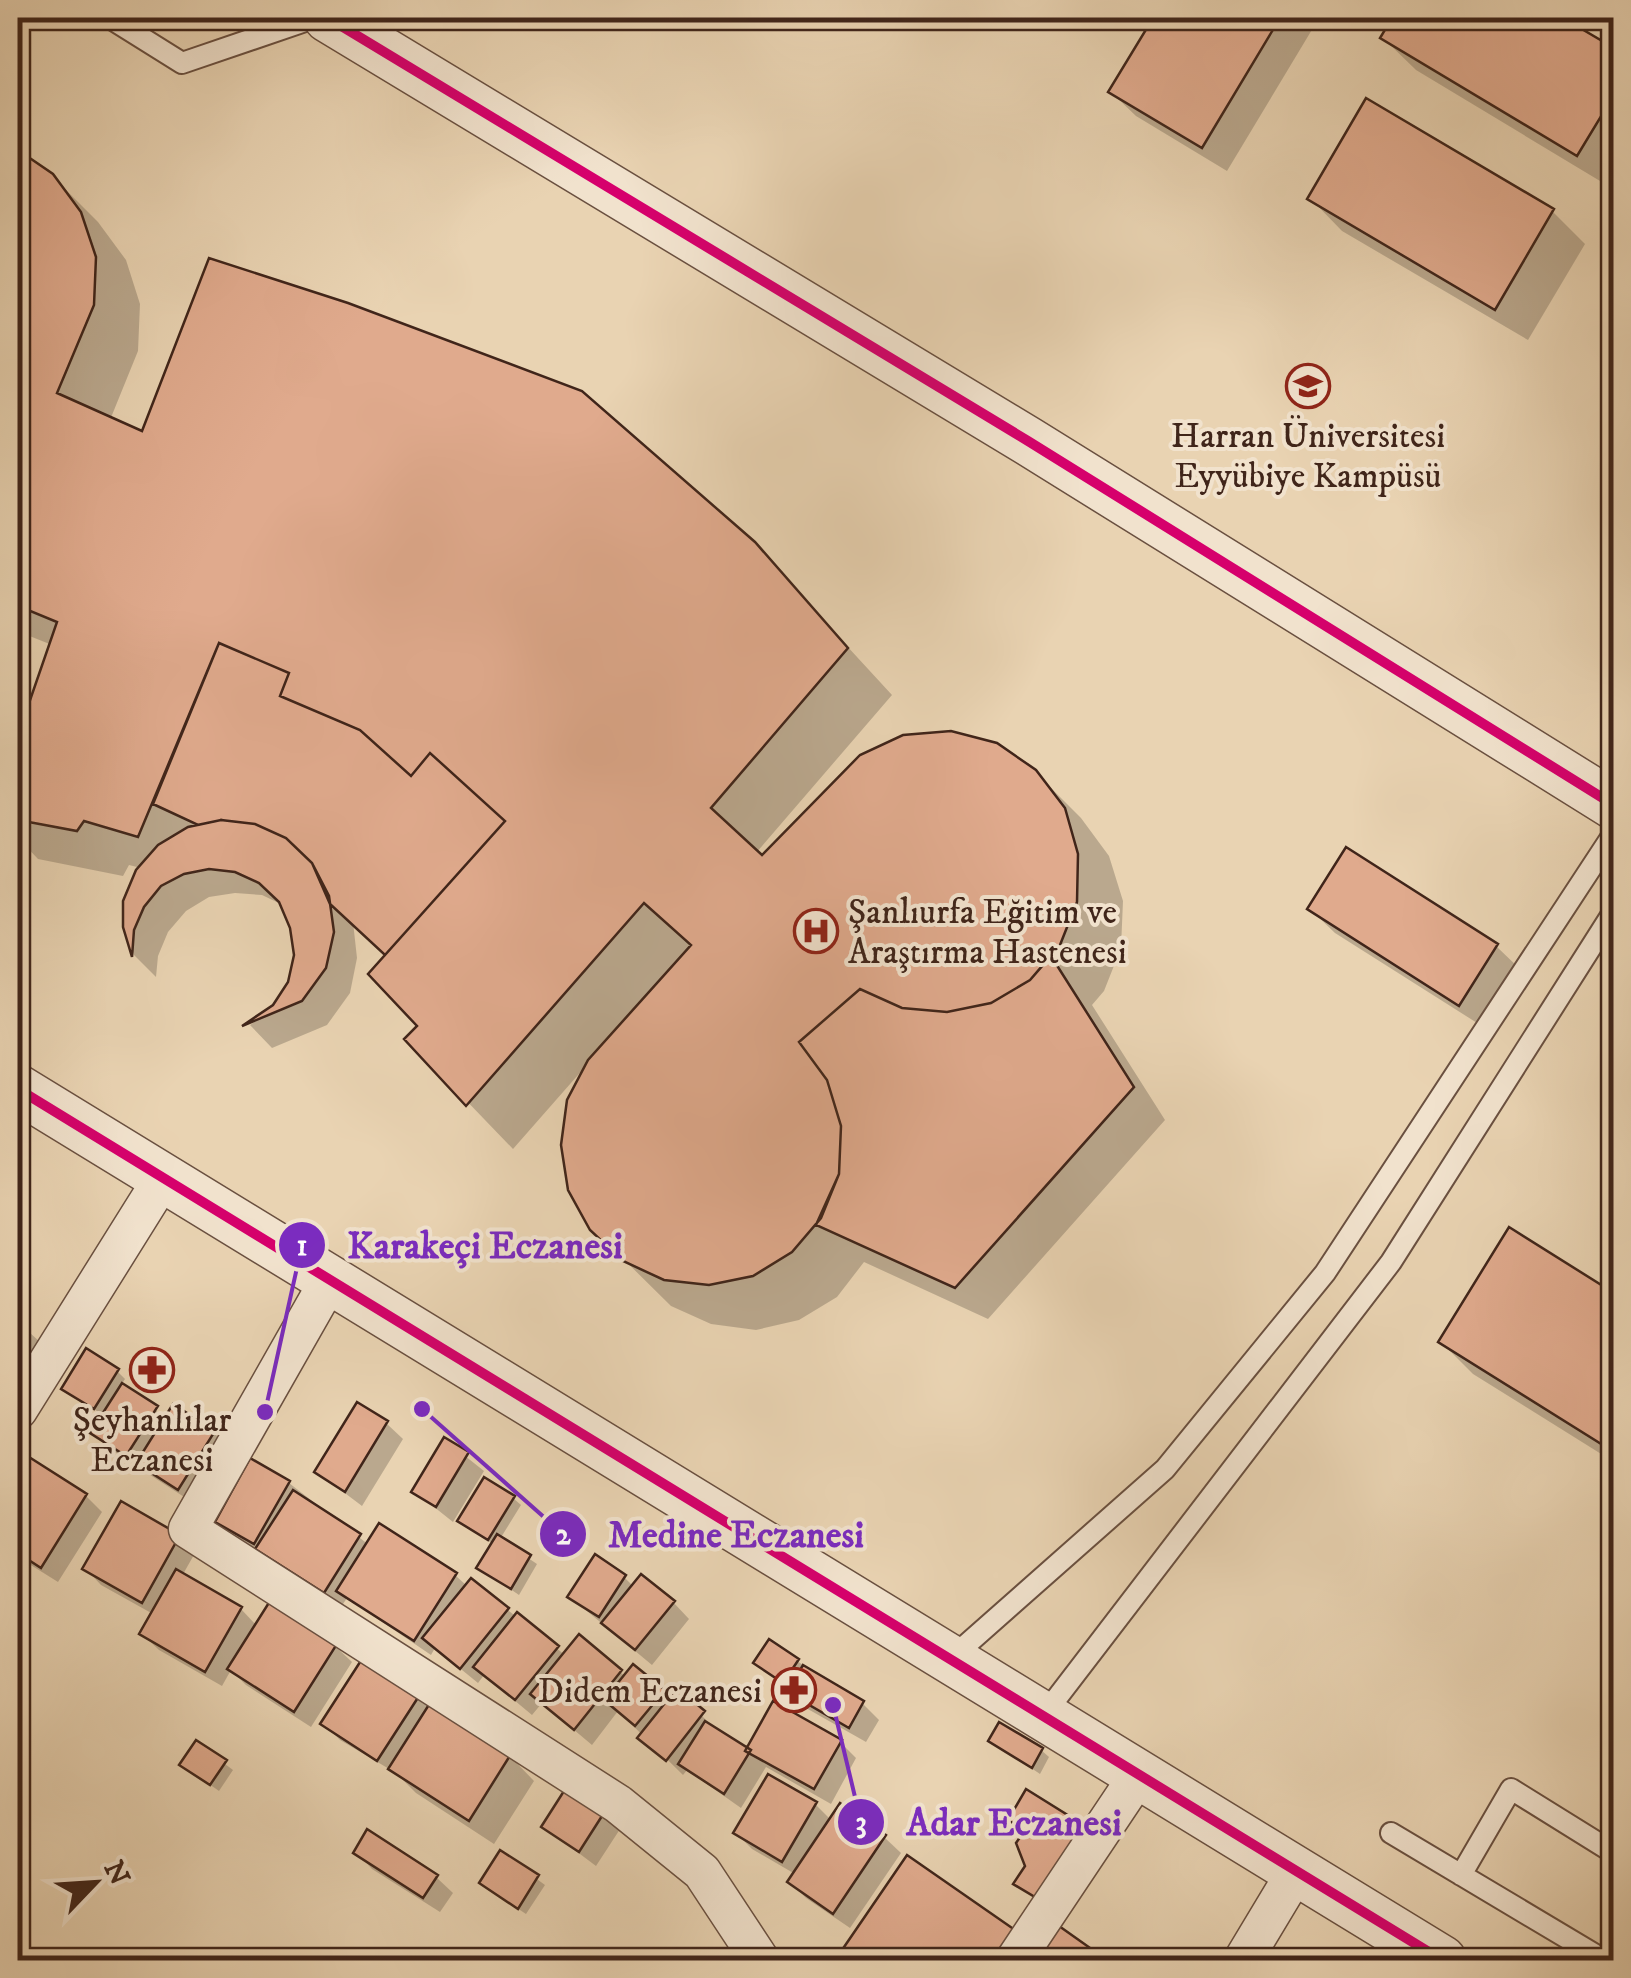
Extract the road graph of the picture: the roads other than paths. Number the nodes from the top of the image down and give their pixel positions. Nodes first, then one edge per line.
1 (110, 18) edge
2 (314, 18) edge
3 (328, 18) edge
4 (1614, 805) edge
5 (1614, 833) edge
6 (1614, 912) edge
7 (18, 1089) edge
8 (162, 1178) junction
9 (329, 1281) junction
10 (18, 1410) edge
11 (949, 1660) junction
12 (1042, 1717) junction
13 (1138, 1776) junction
14 (1391, 1833) dead end
15 (1614, 1853) edge
16 (1296, 1872) junction
17 (1461, 1874) junction
18 (760, 1960) edge
19 (1015, 1960) edge
20 (1243, 1960) edge
21 (1442, 1960) edge
22 (1604, 1960) edge

1 - 2 lane
3 - 4 street
5 - 11 lane
6 - 12 lane
7 - 8 street
8 - 9 street
8 - 10 street
9 - 11 street
9 - 18 street
11 - 12 street
12 - 13 street
13 - 16 street
13 - 19 street
14 - 17 lane
15 - 17 lane
16 - 20 street
16 - 21 street
17 - 22 lane

